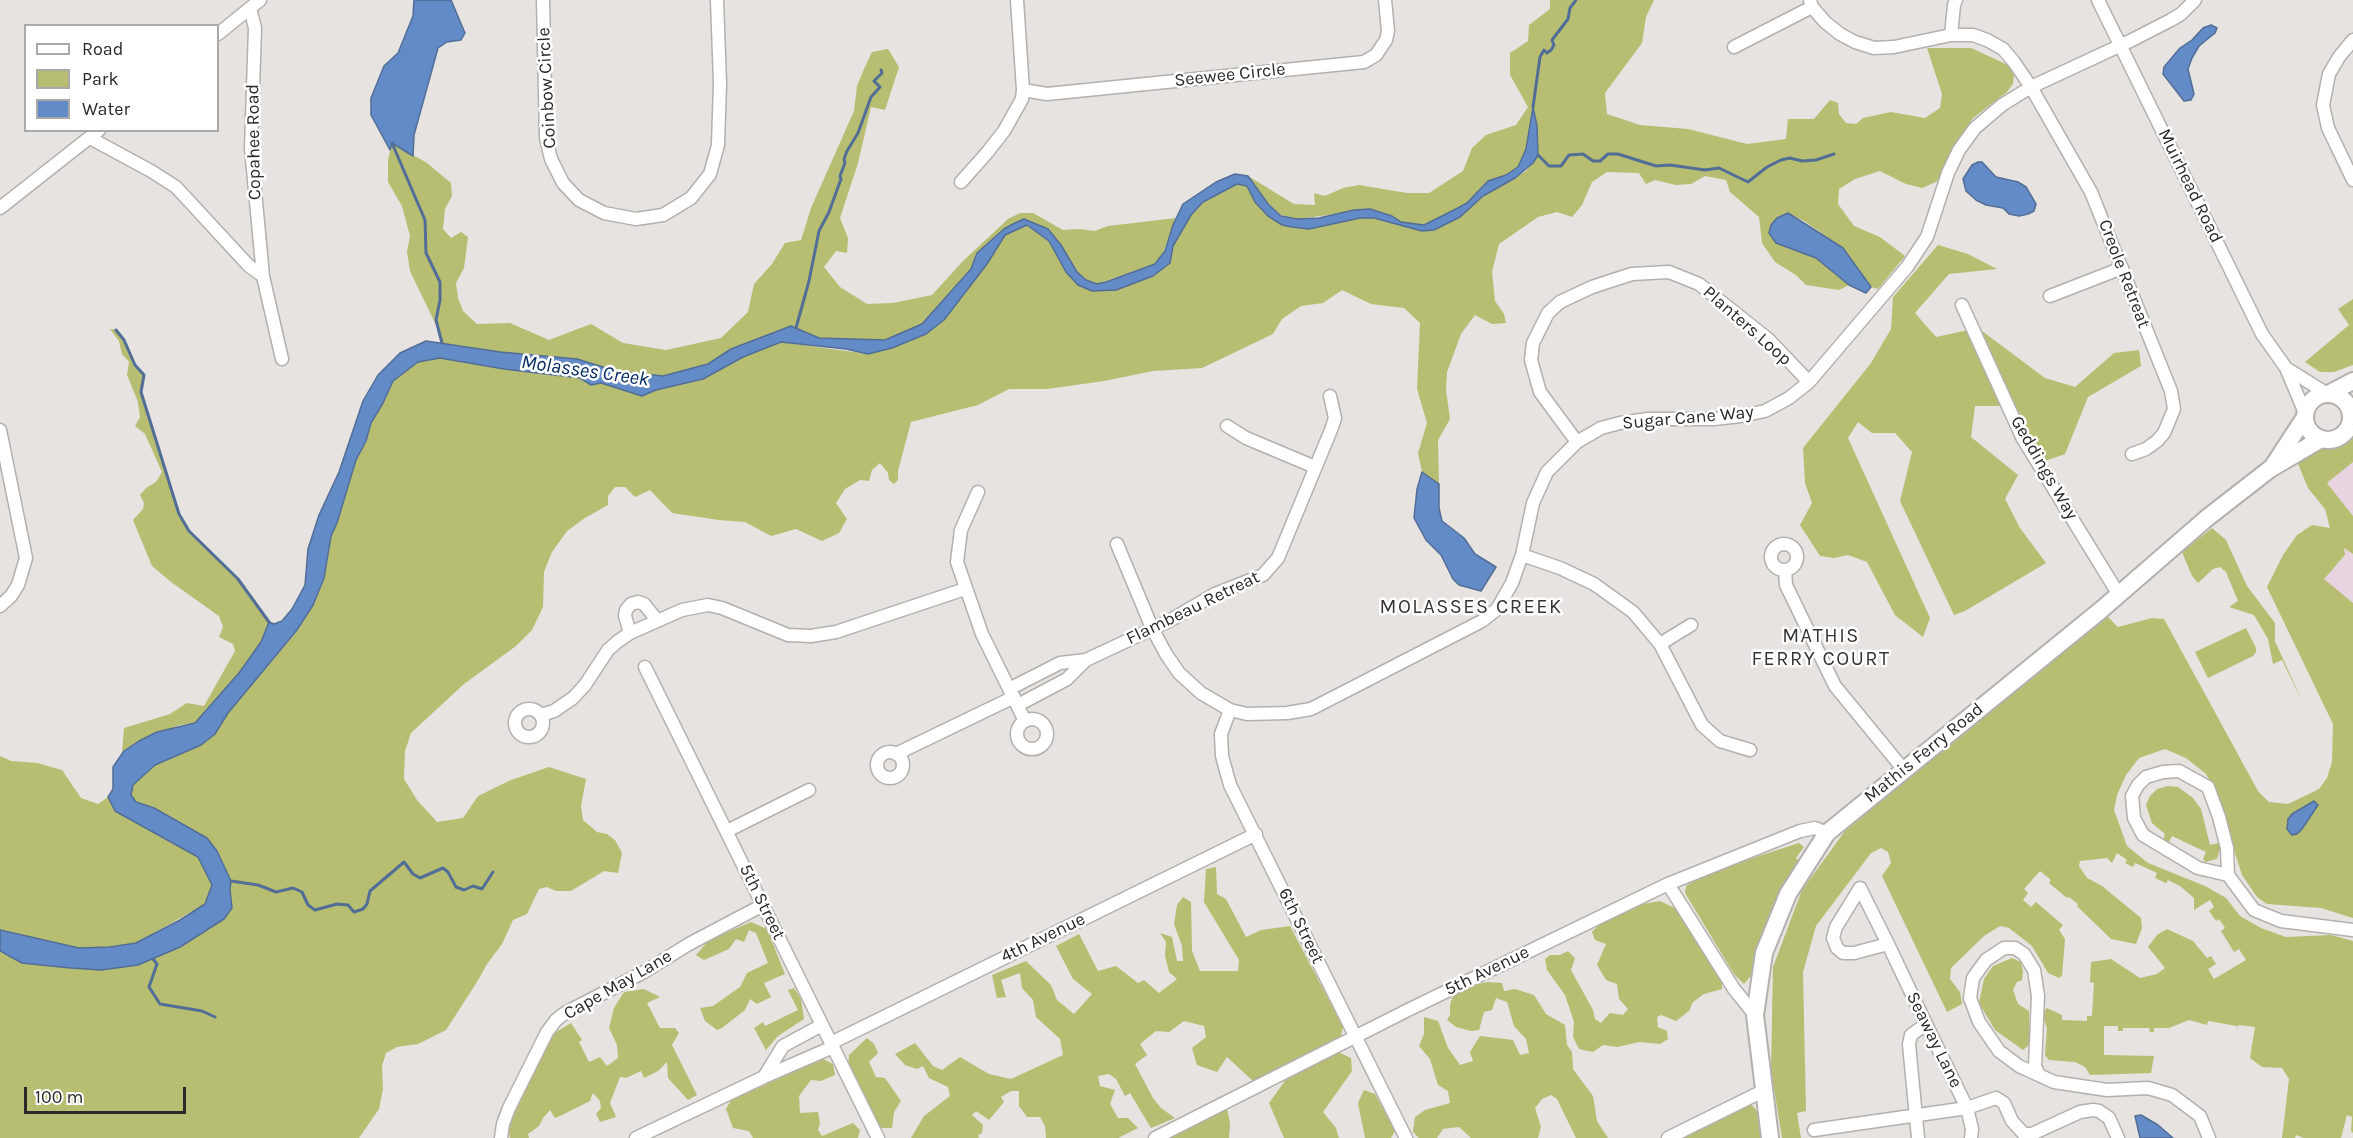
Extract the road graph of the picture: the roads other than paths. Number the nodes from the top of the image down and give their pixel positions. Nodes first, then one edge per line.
1 (260, 0) edge
2 (543, 0) edge
3 (717, 0) edge
4 (1017, 0) edge
5 (1385, 0) edge
6 (1956, 0) edge
7 (2098, 0) edge
8 (2195, 0) edge
9 (1811, 4) edge
10 (249, 8) junction
11 (219, 33) edge
12 (1952, 34) junction
13 (2353, 40) edge
14 (2121, 46) junction
15 (1734, 47) dead end
16 (2031, 87) junction
17 (1023, 90) junction
18 (95, 134) edge
19 (2353, 180) edge
20 (961, 182) dead end
21 (0, 208) edge
22 (2122, 268) junction
23 (263, 276) junction
24 (2050, 296) dead end
25 (1962, 305) dead end
26 (282, 359) dead end
27 (2286, 368) junction
28 (2353, 381) edge
29 (1809, 382) junction
30 (2328, 393) junction
31 (1330, 396) dead end
32 (2352, 412) edge
33 (2305, 415) junction
34 (1227, 426) dead end
35 (0, 429) edge
36 (2321, 439) junction
37 (1577, 442) junction
38 (2132, 454) dead end
39 (1315, 467) junction
40 (2270, 469) junction
41 (978, 492) dead end
42 (1117, 544) dead end
43 (1522, 555) junction
44 (1785, 570) dead end
45 (965, 589) junction
46 (2119, 595) junction
47 (0, 606) edge
48 (657, 620) junction
49 (1690, 625) dead end
50 (1152, 628) junction
51 (630, 633) junction
52 (1660, 644) junction
53 (1086, 660) junction
54 (645, 667) dead end
55 (1014, 697) junction
56 (1230, 710) junction
57 (542, 715) dead end
58 (1025, 721) dead end
59 (1750, 750) dead end
60 (896, 754) dead end
61 (1904, 770) junction
62 (809, 790) dead end
63 (727, 831) junction
64 (1827, 833) junction
65 (1256, 834) junction
66 (2228, 875) junction
67 (1668, 884) junction
68 (763, 904) junction
69 (2353, 930) edge
70 (1888, 944) junction
71 (1755, 1015) junction
72 (1926, 1023) junction
73 (822, 1024) junction
74 (1355, 1037) junction
75 (832, 1045) junction
76 (2038, 1073) junction
77 (764, 1077) junction
78 (1764, 1090) junction
79 (1967, 1108) junction
80 (1916, 1115) junction
81 (1814, 1130) dead end
82 (501, 1138) edge
83 (636, 1138) edge
84 (878, 1138) edge
85 (1155, 1138) edge
86 (1406, 1138) edge
87 (1668, 1138) edge
88 (1770, 1138) edge
89 (1918, 1138) edge
90 (1971, 1138) edge
91 (2118, 1138) edge
92 (2209, 1138) edge

1 - 10 street
2 - 3 street, Coinbow Circle
4 - 17 street
5 - 17 street, Seewee Circle
6 - 12 street
7 - 14 street, Muirhead Road
8 - 14 street, Sugar Cane Way
9 - 12 street, Creole Retreat
9 - 15 street
10 - 11 street
10 - 23 street, Copahee Road
12 - 16 street, Creole Retreat
13 - 19 street
14 - 16 street, Sugar Cane Way
14 - 27 street, Muirhead Road
16 - 22 street, Creole Retreat
16 - 29 street, Sugar Cane Way
17 - 20 street
18 - 21 street
18 - 23 street
22 - 24 street
22 - 38 street, Creole Retreat
23 - 26 street, Copahee Road
25 - 46 street, Geddings Way
27 - 30 street, Muirhead Road
27 - 33 street, Muirhead Road
28 - 30 main road
29 - 37 street, Sugar Cane Way
29 - 37 street, Planters Loop
30 - 32 main road
30 - 33 main road
31 - 39 street, Flambeau Retreat
32 - 36 main road
33 - 36 main road
33 - 40 main road, Mathis Ferry Road
34 - 39 street
35 - 47 street
36 - 40 main road, Mathis Ferry Road
37 - 43 street, Sugar Cane Way
39 - 50 street, Flambeau Retreat
40 - 46 main road, Mathis Ferry Road
41 - 45 street
42 - 50 street, Sugar Cane Way
43 - 52 street
43 - 56 street, Sugar Cane Way
44 - 61 street
45 - 48 street
45 - 55 street
46 - 61 main road, Mathis Ferry Road
48 - 51 street
48 - 51 street
49 - 52 street
50 - 53 street, Flambeau Retreat
50 - 56 street, Sugar Cane Way
51 - 57 street
52 - 59 street
53 - 55 street
53 - 55 street, Flambeau Retreat
54 - 63 street, 5th Street
55 - 58 street
55 - 60 street, Flambeau Retreat
56 - 65 street, 6th Street
61 - 64 main road, Mathis Ferry Road
62 - 63 street
63 - 68 street, 5th Street
64 - 67 street, 5th Avenue
64 - 71 main road, Mathis Ferry Road
65 - 74 street, 6th Street
65 - 75 street, 4th Avenue
66 - 66 street
66 - 69 street
67 - 71 street
67 - 74 street, 5th Avenue
68 - 73 street, 5th Street
68 - 82 street, Cape May Lane
70 - 70 street, Seaway Lane
70 - 72 street, Seaway Lane
71 - 78 main road, Mathis Ferry Road
72 - 79 street, Seaway Lane
72 - 80 street
73 - 75 street, 5th Street
73 - 77 street
74 - 85 street, 5th Avenue
74 - 86 street, 6th Street
75 - 77 street, 4th Avenue
75 - 84 street, 5th Street
76 - 76 street
76 - 92 street
77 - 83 street, 4th Avenue
78 - 87 street
78 - 88 main road, Mathis Ferry Road
79 - 80 street
79 - 90 street, Seaway Lane
79 - 91 street
80 - 81 street
80 - 89 street

